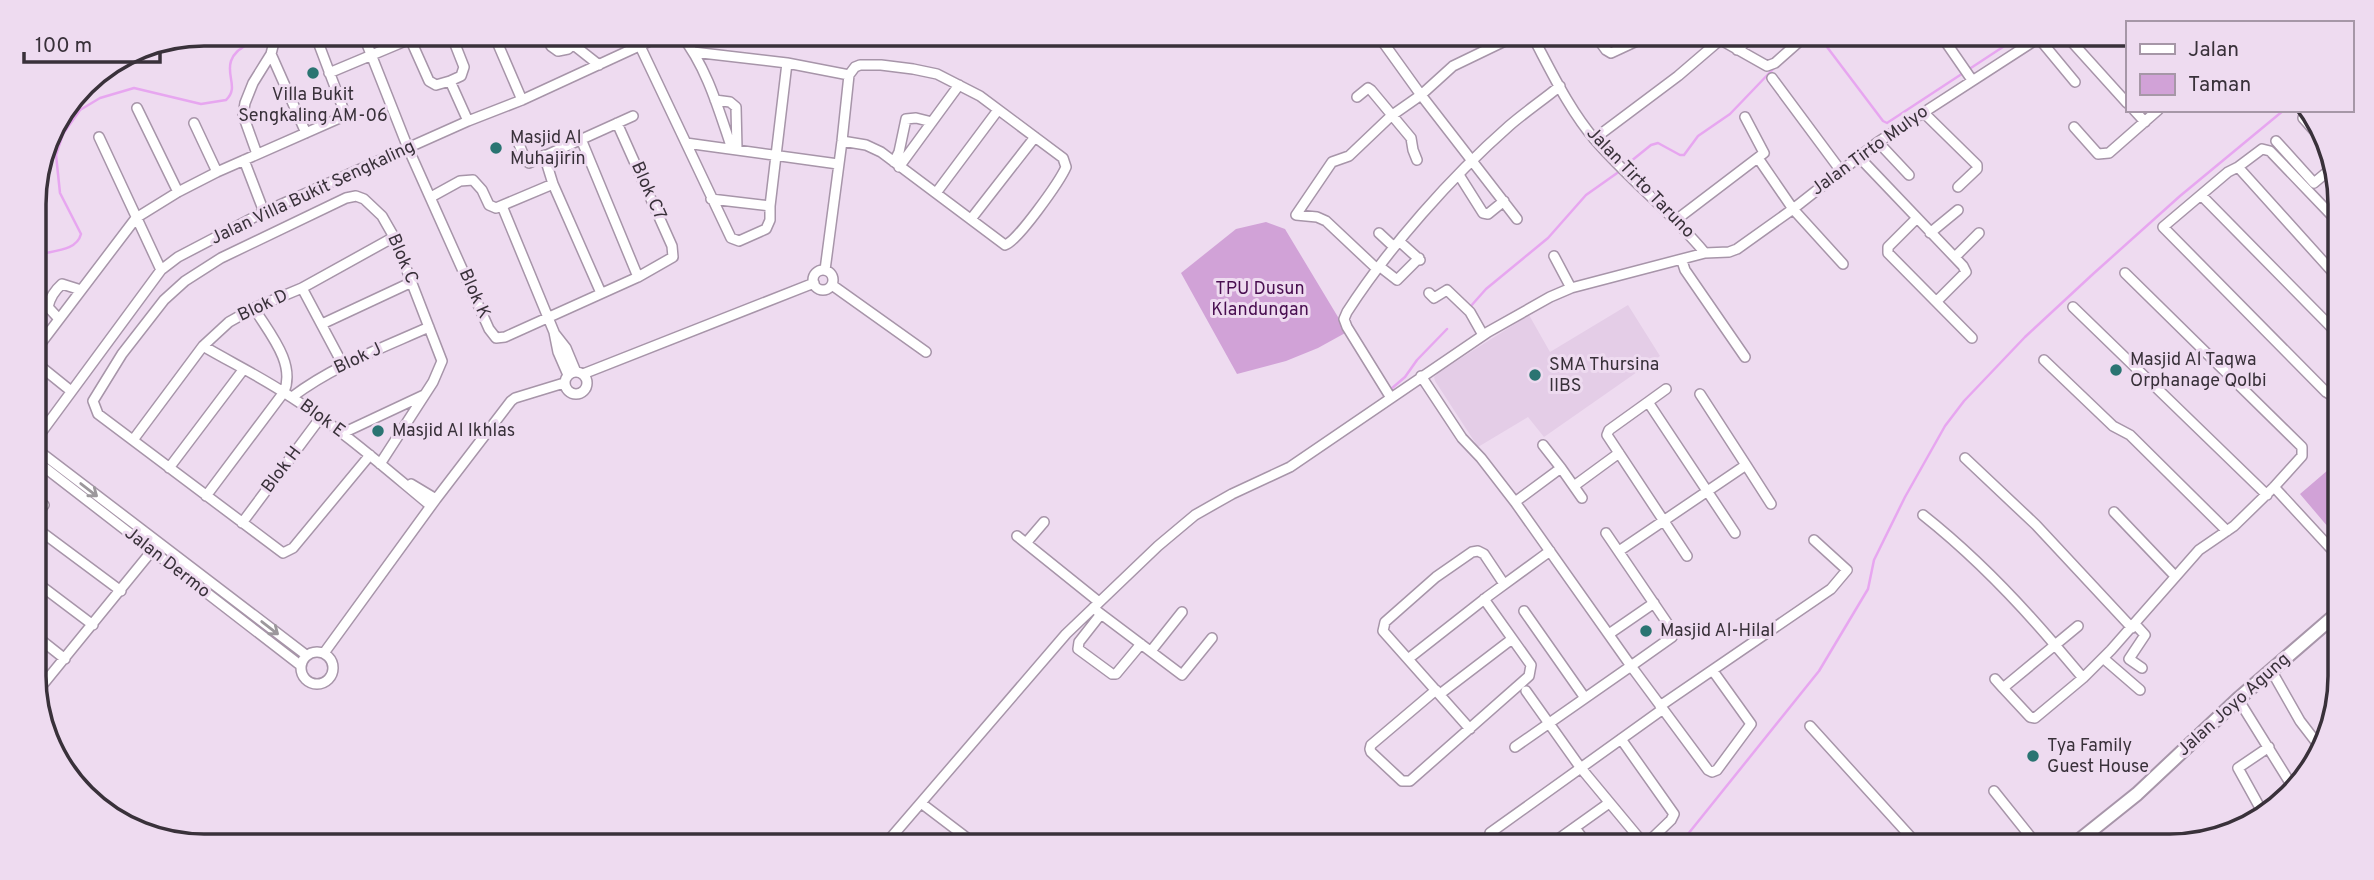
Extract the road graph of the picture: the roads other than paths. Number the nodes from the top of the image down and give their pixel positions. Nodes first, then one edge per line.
1 (273, 46) edge
2 (319, 46) edge
3 (368, 46) edge
4 (389, 46) edge
5 (413, 46) edge
6 (456, 46) edge
7 (499, 46) edge
8 (551, 46) edge
9 (571, 46) edge
10 (575, 46) edge
11 (640, 46) joint
12 (689, 46) edge
13 (1386, 46) edge
14 (1494, 46) edge
15 (1538, 46) edge
16 (1603, 46) edge
17 (1626, 46) edge
18 (1713, 46) edge
19 (1728, 46) edge
20 (1741, 46) edge
21 (1794, 46) edge
22 (1948, 46) edge
23 (2024, 46) edge
24 (2045, 46) edge
25 (2076, 46) edge
26 (1737, 50) junction
27 (693, 52) junction
28 (271, 54) junction
29 (372, 54) junction
30 (787, 63) junction
31 (599, 65) junction
32 (329, 73) junction
33 (1968, 74) junction
34 (849, 75) junction
35 (1772, 78) dead end
36 (450, 81) junction
37 (2075, 82) dead end
38 (959, 85) junction
39 (1560, 86) junction
40 (1421, 95) junction
41 (1357, 97) dead end
42 (522, 100) junction
43 (715, 100) junction
44 (2126, 102) edge
45 (137, 108) dead end
46 (998, 110) junction
47 (1923, 112) junction
48 (2136, 112) edge
49 (2156, 112) edge
50 (633, 116) dead end
51 (1391, 116) junction
52 (1745, 117) dead end
53 (468, 121) junction
54 (932, 122) junction
55 (2145, 122) junction
56 (194, 123) dead end
57 (617, 123) junction
58 (2074, 127) dead end
59 (306, 133) junction
60 (99, 137) dead end
61 (516, 137) dead end
62 (1035, 137) junction
63 (581, 139) junction
64 (1594, 139) junction
65 (842, 141) junction
66 (2276, 141) dead end
67 (1878, 142) junction
68 (686, 143) junction
69 (408, 148) junction
70 (734, 149) junction
71 (257, 153) junction
72 (902, 154) junction
73 (544, 155) junction
74 (777, 155) junction
75 (1858, 157) junction
76 (1758, 158) junction
77 (244, 160) junction
78 (1418, 160) dead end
79 (1472, 162) junction
80 (838, 164) junction
81 (897, 164) junction
82 (2238, 167) junction
83 (1840, 171) junction
84 (217, 172) junction
85 (2325, 174) edge
86 (1909, 175) dead end
87 (1459, 176) junction
88 (553, 184) junction
89 (1958, 187) dead end
90 (178, 192) junction
91 (936, 193) junction
92 (2201, 195) junction
93 (431, 197) junction
94 (712, 199) junction
95 (1503, 201) junction
96 (502, 206) junction
97 (770, 206) junction
98 (1793, 209) junction
99 (1958, 210) dead end
100 (264, 212) junction
101 (2328, 212) edge
102 (136, 218) junction
103 (971, 219) junction
104 (1517, 219) dead end
105 (1916, 219) junction
106 (1676, 220) junction
107 (1379, 233) dead end
108 (1930, 233) junction
109 (1979, 233) dead end
110 (394, 237) junction
111 (1397, 244) junction
112 (1706, 253) junction
113 (1554, 256) dead end
114 (1955, 257) junction
115 (671, 259) joint
116 (1682, 261) junction
117 (1843, 264) dead end
118 (2328, 267) edge
119 (1378, 268) junction
120 (161, 270) junction
121 (825, 270) junction
122 (2125, 273) dead end
123 (638, 277) junction
124 (412, 282) junction
125 (814, 282) junction
126 (832, 285) junction
127 (302, 288) junction
128 (1571, 288) junction
129 (81, 290) junction
130 (601, 293) junction
131 (1429, 293) dead end
132 (1937, 301) junction
133 (2073, 307) dead end
134 (254, 308) junction
135 (548, 317) junction
136 (59, 319) junction
137 (322, 324) junction
138 (2328, 324) edge
139 (429, 327) junction
140 (1483, 335) junction
141 (46, 336) edge
142 (1972, 338) dead end
143 (203, 346) junction
144 (926, 352) dead end
145 (1745, 357) dead end
146 (2045, 360) dead end
147 (343, 365) junction
148 (243, 370) junction
149 (46, 371) edge
150 (573, 376) junction
151 (1421, 376) junction
152 (1666, 388) dead end
153 (71, 391) junction
154 (2328, 393) edge
155 (425, 394) junction
156 (1700, 394) dead end
157 (288, 395) junction
158 (1391, 398) junction
159 (1648, 402) junction
160 (321, 417) junction
161 (46, 426) edge
162 (343, 433) junction
163 (132, 440) junction
164 (1543, 445) dead end
165 (1619, 453) junction
166 (370, 455) junction
167 (46, 457) edge
168 (1965, 458) dead end
169 (380, 464) junction
170 (1746, 466) junction
171 (46, 468) edge
172 (169, 468) junction
173 (1560, 468) junction
174 (1573, 486) junction
175 (1707, 491) junction
176 (2271, 491) junction
177 (206, 496) junction
178 (1582, 498) dead end
179 (433, 502) junction
180 (1515, 502) junction
181 (1772, 504) dead end
182 (2114, 512) dead end
183 (1923, 515) dead end
184 (1664, 520) junction
185 (1044, 522) dead end
186 (242, 523) junction
187 (2227, 530) junction
188 (1606, 533) dead end
189 (1735, 533) dead end
190 (46, 535) edge
191 (1017, 536) dead end
192 (1814, 540) dead end
193 (1026, 543) junction
194 (2328, 546) edge
195 (155, 547) junction
196 (1550, 551) junction
197 (1619, 551) junction
198 (1687, 555) dead end
199 (175, 563) junction
200 (2175, 576) junction
201 (1504, 584) junction
202 (46, 590) edge
203 (121, 591) junction
204 (1484, 599) junction
205 (1654, 603) junction
206 (1098, 608) junction
207 (1524, 611) dead end
208 (1182, 612) dead end
209 (2328, 621) edge
210 (93, 625) junction
211 (2078, 626) dead end
212 (2133, 626) junction
213 (1609, 634) junction
214 (1212, 638) dead end
215 (1513, 639) junction
216 (46, 644) edge
217 (1141, 644) junction
218 (2055, 645) junction
219 (1151, 652) junction
220 (324, 653) junction
221 (306, 655) junction
222 (2103, 658) junction
223 (65, 659) junction
224 (1408, 659) junction
225 (300, 665) junction
226 (1631, 666) junction
227 (2141, 668) dead end
228 (2271, 670) junction
229 (1713, 671) junction
230 (1995, 678) dead end
231 (2083, 678) junction
232 (46, 681) edge
233 (2003, 688) junction
234 (2140, 690) dead end
235 (1526, 691) dead end
236 (1438, 692) junction
237 (1585, 698) junction
238 (2238, 699) junction
239 (1661, 708) junction
240 (1549, 724) junction
241 (1810, 726) dead end
242 (1469, 729) junction
243 (1621, 739) junction
244 (2315, 740) edge
245 (1515, 747) dead end
246 (2269, 747) junction
247 (1580, 767) junction
248 (2289, 781) edge
249 (1994, 791) dead end
250 (921, 803) junction
251 (1609, 803) junction
252 (2259, 807) edge
253 (1575, 828) junction
254 (1490, 833) dead end
255 (894, 834) edge
256 (962, 834) edge
257 (1566, 834) edge
258 (1580, 834) edge
259 (1636, 834) edge
260 (1656, 834) edge
261 (1908, 834) edge
262 (2028, 834) edge
263 (2087, 834) edge

1 - 28 street
2 - 32 street
3 - 29 street, Blok K
4 - 29 street
5 - 36 street
6 - 36 street
7 - 42 street
8 - 9 street
10 - 31 street
11 - 31 street, Jalan Villa Bukit Sengkaling
11 - 68 street
12 - 27 street
13 - 40 street
14 - 40 street
15 - 39 street, Jalan Tirto Taruno
16 - 17 street
18 - 64 street
19 - 26 street
20 - 26 street
21 - 26 street
22 - 33 street
23 - 33 street, Jalan Tirto Mulyo
24 - 37 street
25 - 44 street
27 - 30 street
27 - 43 street
28 - 59 street
28 - 71 street
29 - 32 street
29 - 69 street, Blok K
30 - 34 street
30 - 74 street
31 - 42 street, Jalan Villa Bukit Sengkaling
32 - 59 street
33 - 47 street, Jalan Tirto Mulyo
34 - 38 street
34 - 65 street
35 - 83 street
36 - 53 street
38 - 46 street
38 - 54 street
39 - 64 street, Jalan Tirto Taruno
39 - 79 street
40 - 51 street
40 - 79 street
41 - 51 street
42 - 53 street, Jalan Villa Bukit Sengkaling
43 - 70 street
43 - 70 street
45 - 90 street
46 - 62 street
46 - 91 street
47 - 67 street, Jalan Tirto Mulyo
47 - 89 street
48 - 55 street
49 - 55 street
50 - 57 street
51 - 78 street
51 - 119 street
52 - 76 street
53 - 69 street, Jalan Villa Bukit Sengkaling
54 - 72 street
54 - 72 street
55 - 58 street
56 - 84 street
57 - 63 street
57 - 115 street, Blok C7
59 - 71 street
60 - 102 street
61 - 73 street
62 - 103 street
62 - 103 street
63 - 73 street
63 - 123 street
64 - 106 street, Jalan Tirto Taruno
65 - 80 street
65 - 81 street
66 - 85 street
67 - 75 street, Jalan Tirto Mulyo
67 - 86 street
68 - 70 street
68 - 94 street
69 - 93 street, Blok K
69 - 100 street, Jalan Villa Bukit Sengkaling
70 - 74 street
71 - 77 street
72 - 81 street
73 - 88 street
74 - 80 street
74 - 97 street
75 - 83 street, Jalan Tirto Mulyo
75 - 105 street
76 - 98 street
76 - 106 street
77 - 84 street
77 - 100 street
79 - 87 street
79 - 95 street
80 - 121 street
81 - 91 street
82 - 92 street
82 - 101 street
82 - 118 street
83 - 98 street, Jalan Tirto Mulyo
84 - 90 street
87 - 95 street
87 - 111 street
88 - 96 street
88 - 130 street
90 - 102 street
91 - 103 street
92 - 138 street
92 - 154 street
93 - 96 street
93 - 135 street, Blok K
94 - 97 street
94 - 97 street
95 - 104 street
96 - 135 street
98 - 112 street, Jalan Tirto Mulyo
98 - 117 street
99 - 108 street
100 - 120 street, Jalan Villa Bukit Sengkaling
102 - 120 street
102 - 129 street
105 - 108 street
105 - 132 street
106 - 112 street, Jalan Tirto Taruno
107 - 111 street
108 - 114 street
109 - 114 street
110 - 124 street, Blok C
110 - 127 street, Blok D
110 - 163 street, Blok C
111 - 119 street
111 - 119 street
112 - 116 street, Jalan Tirto Mulyo
113 - 128 street
114 - 132 street
115 - 123 street, Blok K
116 - 128 street, Jalan Tirto Mulyo
116 - 145 street
119 - 158 street
120 - 153 street, Jalan Villa Bukit Sengkaling
121 - 125 street
121 - 126 street
122 - 176 street
123 - 130 street, Blok K
124 - 137 street
124 - 139 street, Blok C
125 - 126 street
125 - 150 street
126 - 144 street
127 - 134 street, Blok D
127 - 137 street
128 - 140 street, Jalan Tirto Mulyo
129 - 136 street
129 - 136 street
130 - 135 street, Blok K
131 - 140 street
132 - 142 street
133 - 176 street
134 - 143 street, Blok D
134 - 157 street
135 - 150 street
136 - 141 street
137 - 147 street
139 - 147 street, Blok J
139 - 155 street, Blok C
140 - 151 street, Jalan Tirto Mulyo
143 - 148 street, Blok E
143 - 163 street, Blok D
146 - 187 street
147 - 157 street, Blok J
148 - 157 street, Blok E
148 - 172 street
149 - 153 street
150 - 179 street
151 - 158 street, Jalan Tirto Mulyo
151 - 180 street
152 - 159 street
153 - 161 street, Jalan Villa Bukit Sengkaling
155 - 162 street
155 - 169 street, Blok C
156 - 170 street
157 - 160 street, Blok E
157 - 177 street, Blok J
158 - 206 street, Jalan Tirto Mulyo
159 - 165 street
159 - 175 street
160 - 162 street, Blok E
160 - 186 street, Blok H
162 - 166 street, Blok E
163 - 172 street
164 - 173 street
165 - 174 street
165 - 184 street
166 - 169 street, Blok E
166 - 186 street
167 -> 195 street
168 - 212 street
169 - 179 street, Blok E
170 - 175 street
170 - 181 street
171 - 195 street, Jalan Dermo
172 - 177 street
173 - 174 street
173 - 180 street
174 - 178 street
175 - 184 street
175 - 189 street
176 - 187 street
176 - 194 street
177 - 186 street
179 - 220 street
180 - 196 street
182 - 200 street
183 - 218 street
184 - 197 street
184 - 198 street
185 - 193 street
187 - 200 street
188 - 197 street
190 - 203 street
191 - 193 street
192 - 229 street
193 - 206 street
195 - 199 street, Jalan Dermo
195 - 203 street
196 - 201 street
196 - 213 street
197 - 205 street
199 -> 221 street
199 - 225 street, Jalan Dermo
200 - 212 street
201 - 204 street
201 - 224 street
202 - 210 street
203 - 210 street
204 - 215 street
204 - 224 street
205 - 213 street
205 - 226 street
206 - 217 street
206 - 217 street
206 - 250 street
207 - 237 street
208 - 219 street
209 - 228 main road, Jalan Joyo Agung
210 - 223 street
211 - 218 street
212 - 222 street
212 - 227 street
213 - 226 street
214 - 219 street
215 - 236 street
215 - 242 street
216 - 223 street
217 - 219 street
218 - 231 street
218 - 233 street
220 - 221 street
220 - 225 street, Jalan Dermo
221 - 225 street
222 - 231 street
222 - 234 street
223 - 232 street
224 - 236 street
226 - 237 street
226 - 239 street
228 - 238 main road, Jalan Joyo Agung
228 - 244 street
229 - 239 street
229 - 239 street
230 - 233 street
231 - 233 street
235 - 240 street
236 - 242 street
236 - 242 street
237 - 240 street
238 - 246 street
238 - 263 main road, Jalan Joyo Agung
239 - 243 street
240 - 245 street
240 - 247 street
241 - 261 street
243 - 247 street
243 - 260 street
246 - 248 street
246 - 252 street
247 - 251 street
247 - 254 street
249 - 262 street
250 - 255 street
250 - 256 street
251 - 253 street
251 - 259 street
253 - 257 street
253 - 258 street

